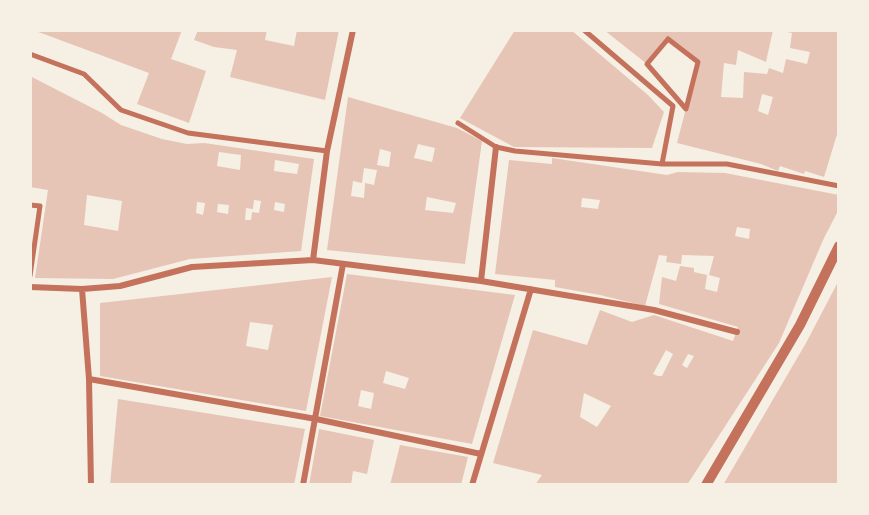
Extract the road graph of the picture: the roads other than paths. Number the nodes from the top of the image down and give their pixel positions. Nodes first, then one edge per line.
1 (353, 30) edge
2 (584, 30) edge
3 (668, 39) joint
4 (30, 54) edge
5 (458, 123) dead end
6 (496, 147) junction
7 (327, 151) junction
8 (662, 164) junction
9 (839, 186) edge
10 (30, 205) edge
11 (839, 246) edge
12 (312, 260) junction
13 (343, 264) junction
14 (30, 276) edge
15 (481, 280) junction
16 (30, 287) edge
17 (82, 289) junction
18 (531, 289) junction
19 (736, 332) dead end
20 (89, 379) junction
21 (316, 419) junction
22 (481, 453) junction
23 (91, 485) edge
24 (303, 485) edge
25 (472, 485) edge
26 (706, 485) edge

1 - 7 street
2 - 8 street
3 - 3 street
4 - 7 street
5 - 6 street
6 - 8 street
6 - 15 street
7 - 12 street
8 - 9 street
10 - 14 street
11 - 26 street
12 - 13 street
12 - 17 street
13 - 15 street
13 - 21 street
15 - 18 street
16 - 17 street
17 - 20 street
18 - 19 street
18 - 22 street
20 - 21 street
20 - 23 street
21 - 22 street
21 - 24 street
22 - 25 street

